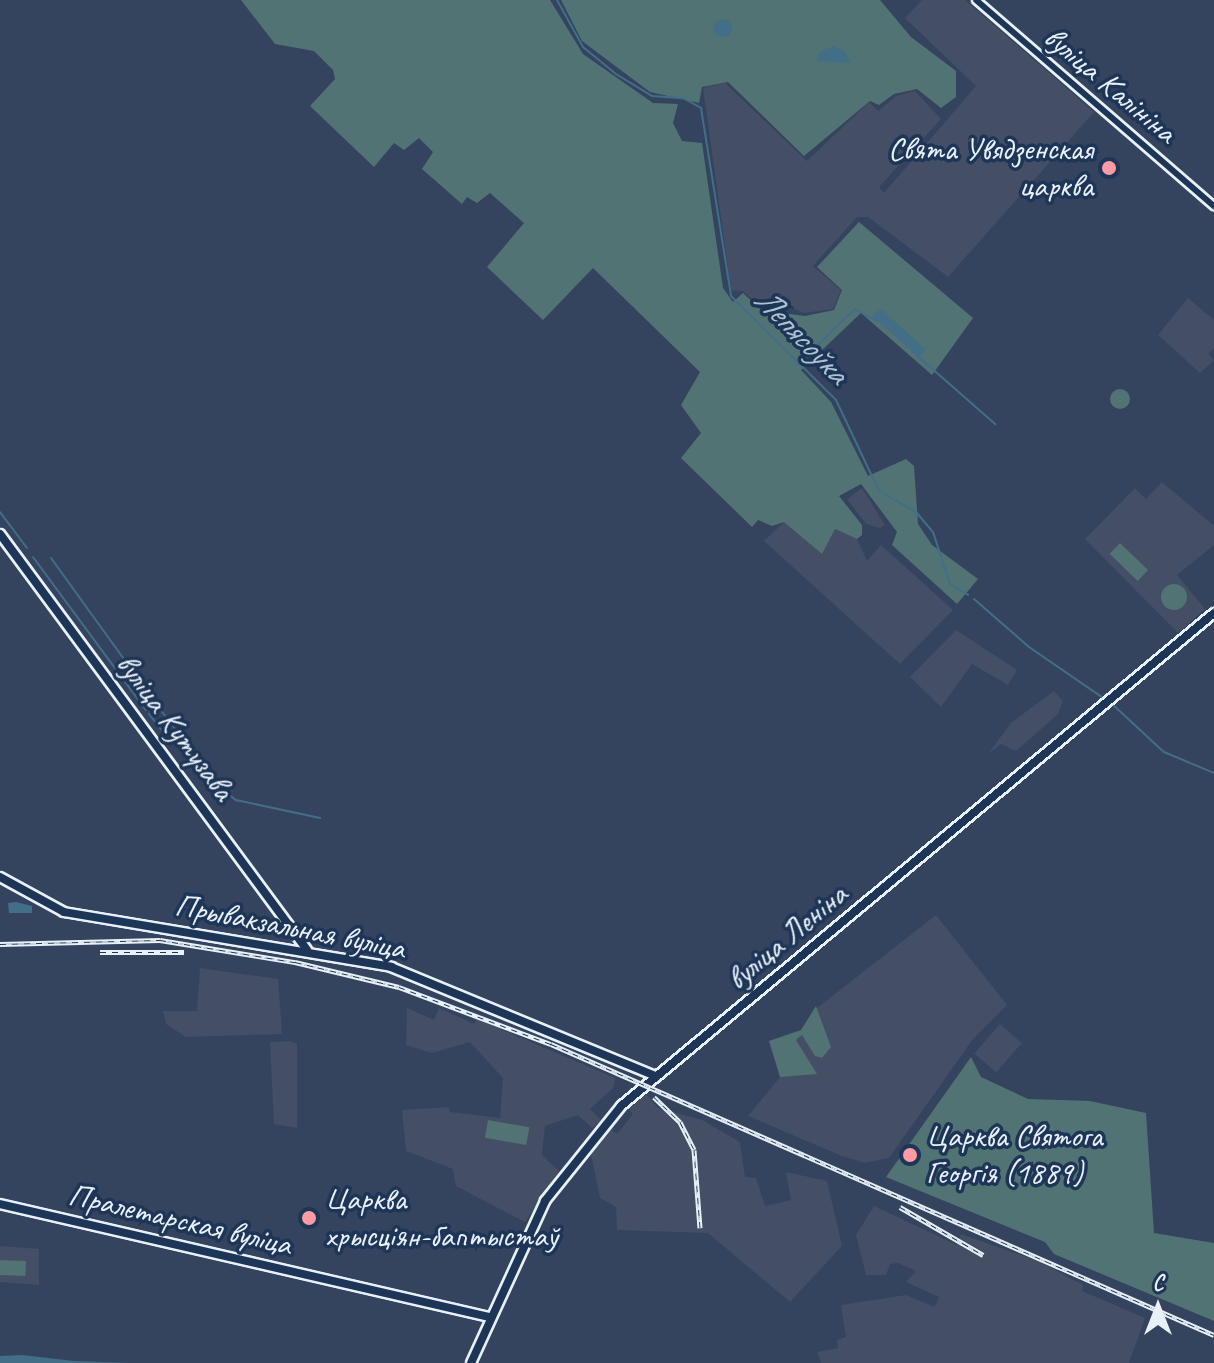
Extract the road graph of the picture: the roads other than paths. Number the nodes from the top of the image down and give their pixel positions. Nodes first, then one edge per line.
1 (976, 0) edge
2 (1214, 206) edge
3 (0, 534) edge
4 (1214, 613) edge
5 (0, 877) edge
6 (307, 950) junction
7 (656, 1076) junction
8 (0, 1204) edge
9 (489, 1317) junction
10 (471, 1363) edge

1 - 2 street, вуліца Калініна
3 - 6 main road, вуліца Кутузава
4 - 7 main road, вуліца Леніна
5 - 6 main road, Прывакзальная вуліца
6 - 7 main road, Прывакзальная вуліца
7 - 9 main road, вуліца Леніна
8 - 9 main road, Пралетарская вуліца
9 - 10 main road, вуліца Леніна

